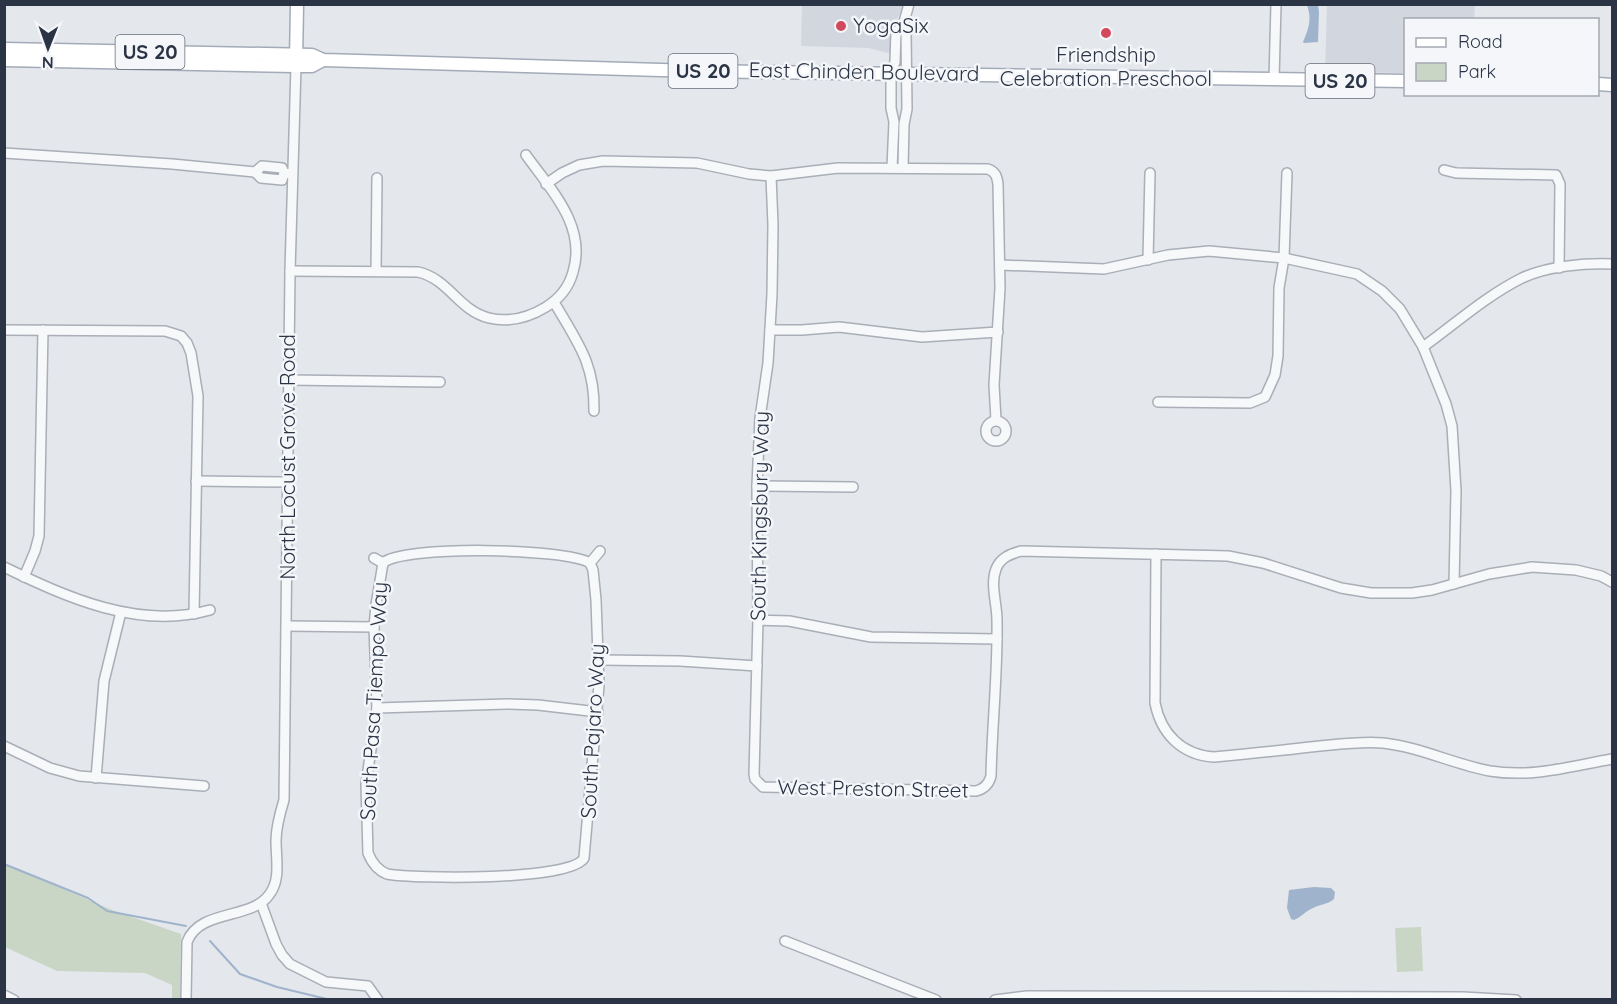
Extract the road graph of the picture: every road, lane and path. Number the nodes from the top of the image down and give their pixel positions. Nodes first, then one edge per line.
1 (297, 4) edge
2 (909, 4) edge
3 (1276, 4) edge
4 (902, 29) junction
5 (4, 49) edge
6 (4, 60) edge
7 (296, 60) junction
8 (891, 72) junction
9 (906, 73) junction
10 (1274, 80) junction
11 (1404, 81) edge
12 (4, 153) edge
13 (526, 155) dead end
14 (898, 168) junction
15 (1444, 170) dead end
16 (1150, 173) dead end
17 (1287, 173) dead end
18 (288, 174) junction
19 (771, 176) junction
20 (377, 178) dead end
21 (546, 184) junction
22 (1284, 258) junction
23 (1148, 260) junction
24 (1612, 264) edge
25 (1000, 265) junction
26 (1559, 268) junction
27 (290, 271) junction
28 (376, 271) junction
29 (554, 302) junction
30 (4, 330) edge
31 (43, 330) junction
32 (770, 330) junction
33 (998, 332) junction
34 (1423, 347) junction
35 (288, 380) junction
36 (440, 382) dead end
37 (1158, 402) dead end
38 (594, 411) dead end
39 (996, 420) dead end
40 (196, 481) junction
41 (288, 482) junction
42 (757, 486) junction
43 (853, 487) dead end
44 (600, 551) dead end
45 (1156, 554) junction
46 (374, 558) dead end
47 (383, 563) junction
48 (590, 563) junction
49 (4, 567) edge
50 (24, 577) junction
51 (1612, 582) edge
52 (1454, 584) junction
53 (210, 610) dead end
54 (120, 612) junction
55 (194, 614) junction
56 (758, 620) junction
57 (287, 626) junction
58 (375, 627) junction
59 (997, 639) junction
60 (599, 660) junction
61 (757, 666) junction
62 (377, 708) junction
63 (598, 712) junction
64 (4, 746) edge
65 (1612, 759) edge
66 (96, 778) junction
67 (759, 783) joint
68 (204, 786) dead end
69 (582, 862) joint
70 (261, 903) junction
71 (785, 941) dead end
72 (4, 995) edge
73 (1268, 998) edge
74 (14, 999) edge
75 (186, 999) edge
76 (378, 999) edge
77 (936, 999) edge
78 (995, 999) edge
79 (1516, 999) edge

1 - 7 main road, North Locust Grove Road
2 - 4 street
3 - 10 street
4 - 8 street
4 - 9 street
5 - 7 main road, East Chinden Boulevard / US 20
6 - 7 main road, East Chinden Boulevard / US 20
7 - 8 main road, East Chinden Boulevard / US 20
7 - 18 street, North Locust Grove Road
8 - 9 main road, East Chinden Boulevard / US 20
8 - 14 street
9 - 10 main road, East Chinden Boulevard / US 20
9 - 14 street
10 - 11 main road, East Chinden Boulevard / US 20
12 - 18 street
13 - 21 street
14 - 19 street
14 - 25 street
15 - 26 street
16 - 23 street
17 - 22 street
18 - 27 street, North Locust Grove Road
19 - 21 street
19 - 32 street, South Kingsbury Way
20 - 28 street
21 - 29 street
22 - 23 street
22 - 34 street
22 - 37 street
23 - 25 street
24 - 26 street
25 - 33 street
26 - 34 street
27 - 28 street
27 - 35 street, North Locust Grove Road
28 - 29 street
29 - 38 street
30 - 31 street
31 - 40 street
31 - 50 street
32 - 33 street
32 - 42 street, South Kingsbury Way
33 - 39 street
34 - 52 street
35 - 36 street
35 - 41 street, North Locust Grove Road
40 - 41 street
40 - 55 street
41 - 57 street, North Locust Grove Road
42 - 43 street
42 - 56 street, South Kingsbury Way
44 - 48 street
45 - 52 street
45 - 59 street
45 - 65 street
46 - 47 street
47 - 48 street
47 - 58 street, South Pasa Tiempo Way
48 - 60 street, South Pajaro Way
49 - 50 street
50 - 54 street
51 - 52 street
53 - 55 street
54 - 55 street
54 - 66 street
56 - 59 street
56 - 61 street, South Kingsbury Way
57 - 58 street
57 - 70 street, North Locust Grove Road
58 - 62 street, South Pasa Tiempo Way
59 - 67 street, West Preston Street
60 - 61 street
60 - 63 street, South Pajaro Way
61 - 67 street, South Kingsbury Way
62 - 63 street
62 - 69 street, South Pasa Tiempo Way
63 - 69 street, South Pajaro Way
64 - 66 street
66 - 68 street
70 - 75 street
70 - 76 street
71 - 77 street
72 - 74 street
73 - 78 street
73 - 79 street

